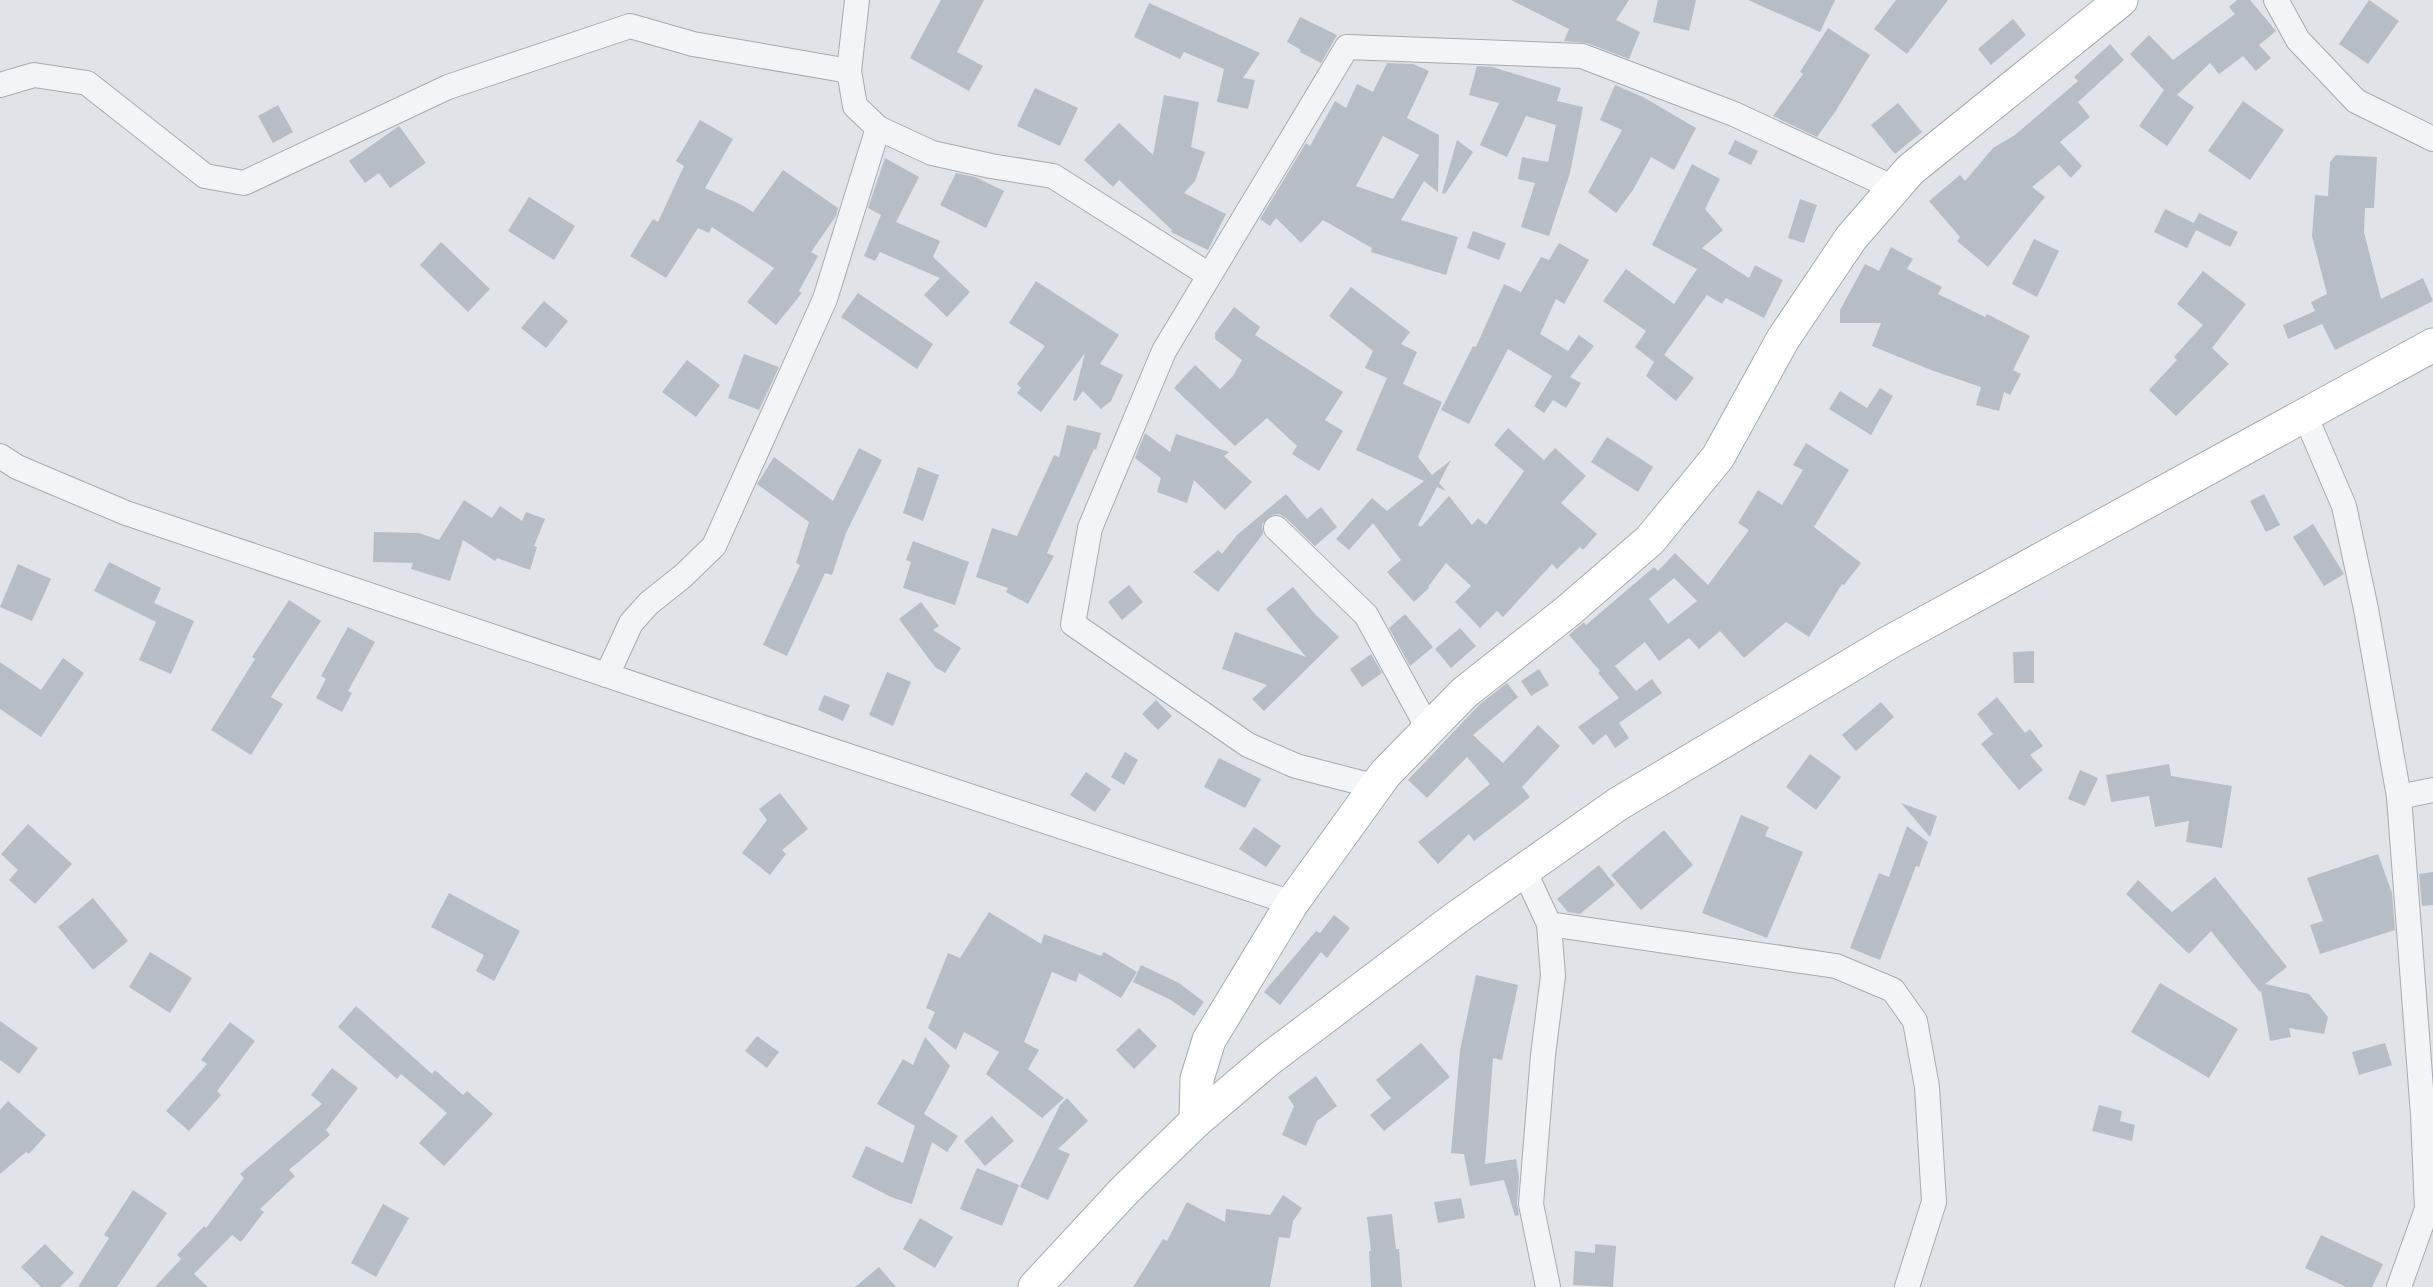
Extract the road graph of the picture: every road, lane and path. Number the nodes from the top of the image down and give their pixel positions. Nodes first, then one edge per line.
1 (857, 0) edge
2 (2121, 0) edge
3 (2276, 0) edge
4 (849, 71) junction
5 (0, 86) edge
6 (878, 128) junction
7 (2433, 139) edge
8 (1894, 188) junction
9 (1209, 275) junction
10 (2433, 345) edge
11 (2305, 415) junction
12 (0, 456) edge
13 (1276, 528) dead end
14 (607, 675) junction
15 (1429, 730) junction
16 (1377, 787) junction
17 (2433, 790) edge
18 (2399, 797) junction
19 (1524, 870) junction
20 (1292, 903) junction
21 (1549, 924) junction
22 (2428, 1116) edge
23 (1196, 1121) junction
24 (1035, 1287) edge
25 (1548, 1287) edge
26 (1907, 1287) edge
27 (2399, 1287) edge

1 - 4 street
2 - 8 main road
3 - 7 street
4 - 5 street
4 - 6 street
6 - 9 street
6 - 14 street
8 - 9 street
8 - 15 main road
9 - 16 street
10 - 11 main road
11 - 18 street
11 - 19 main road
12 - 14 street
13 - 15 street
14 - 20 street
15 - 16 main road
16 - 20 main road
17 - 18 street
18 - 22 street
19 - 21 street
19 - 23 main road
20 - 23 main road
21 - 25 street
21 - 26 street
22 - 27 street
23 - 24 main road

